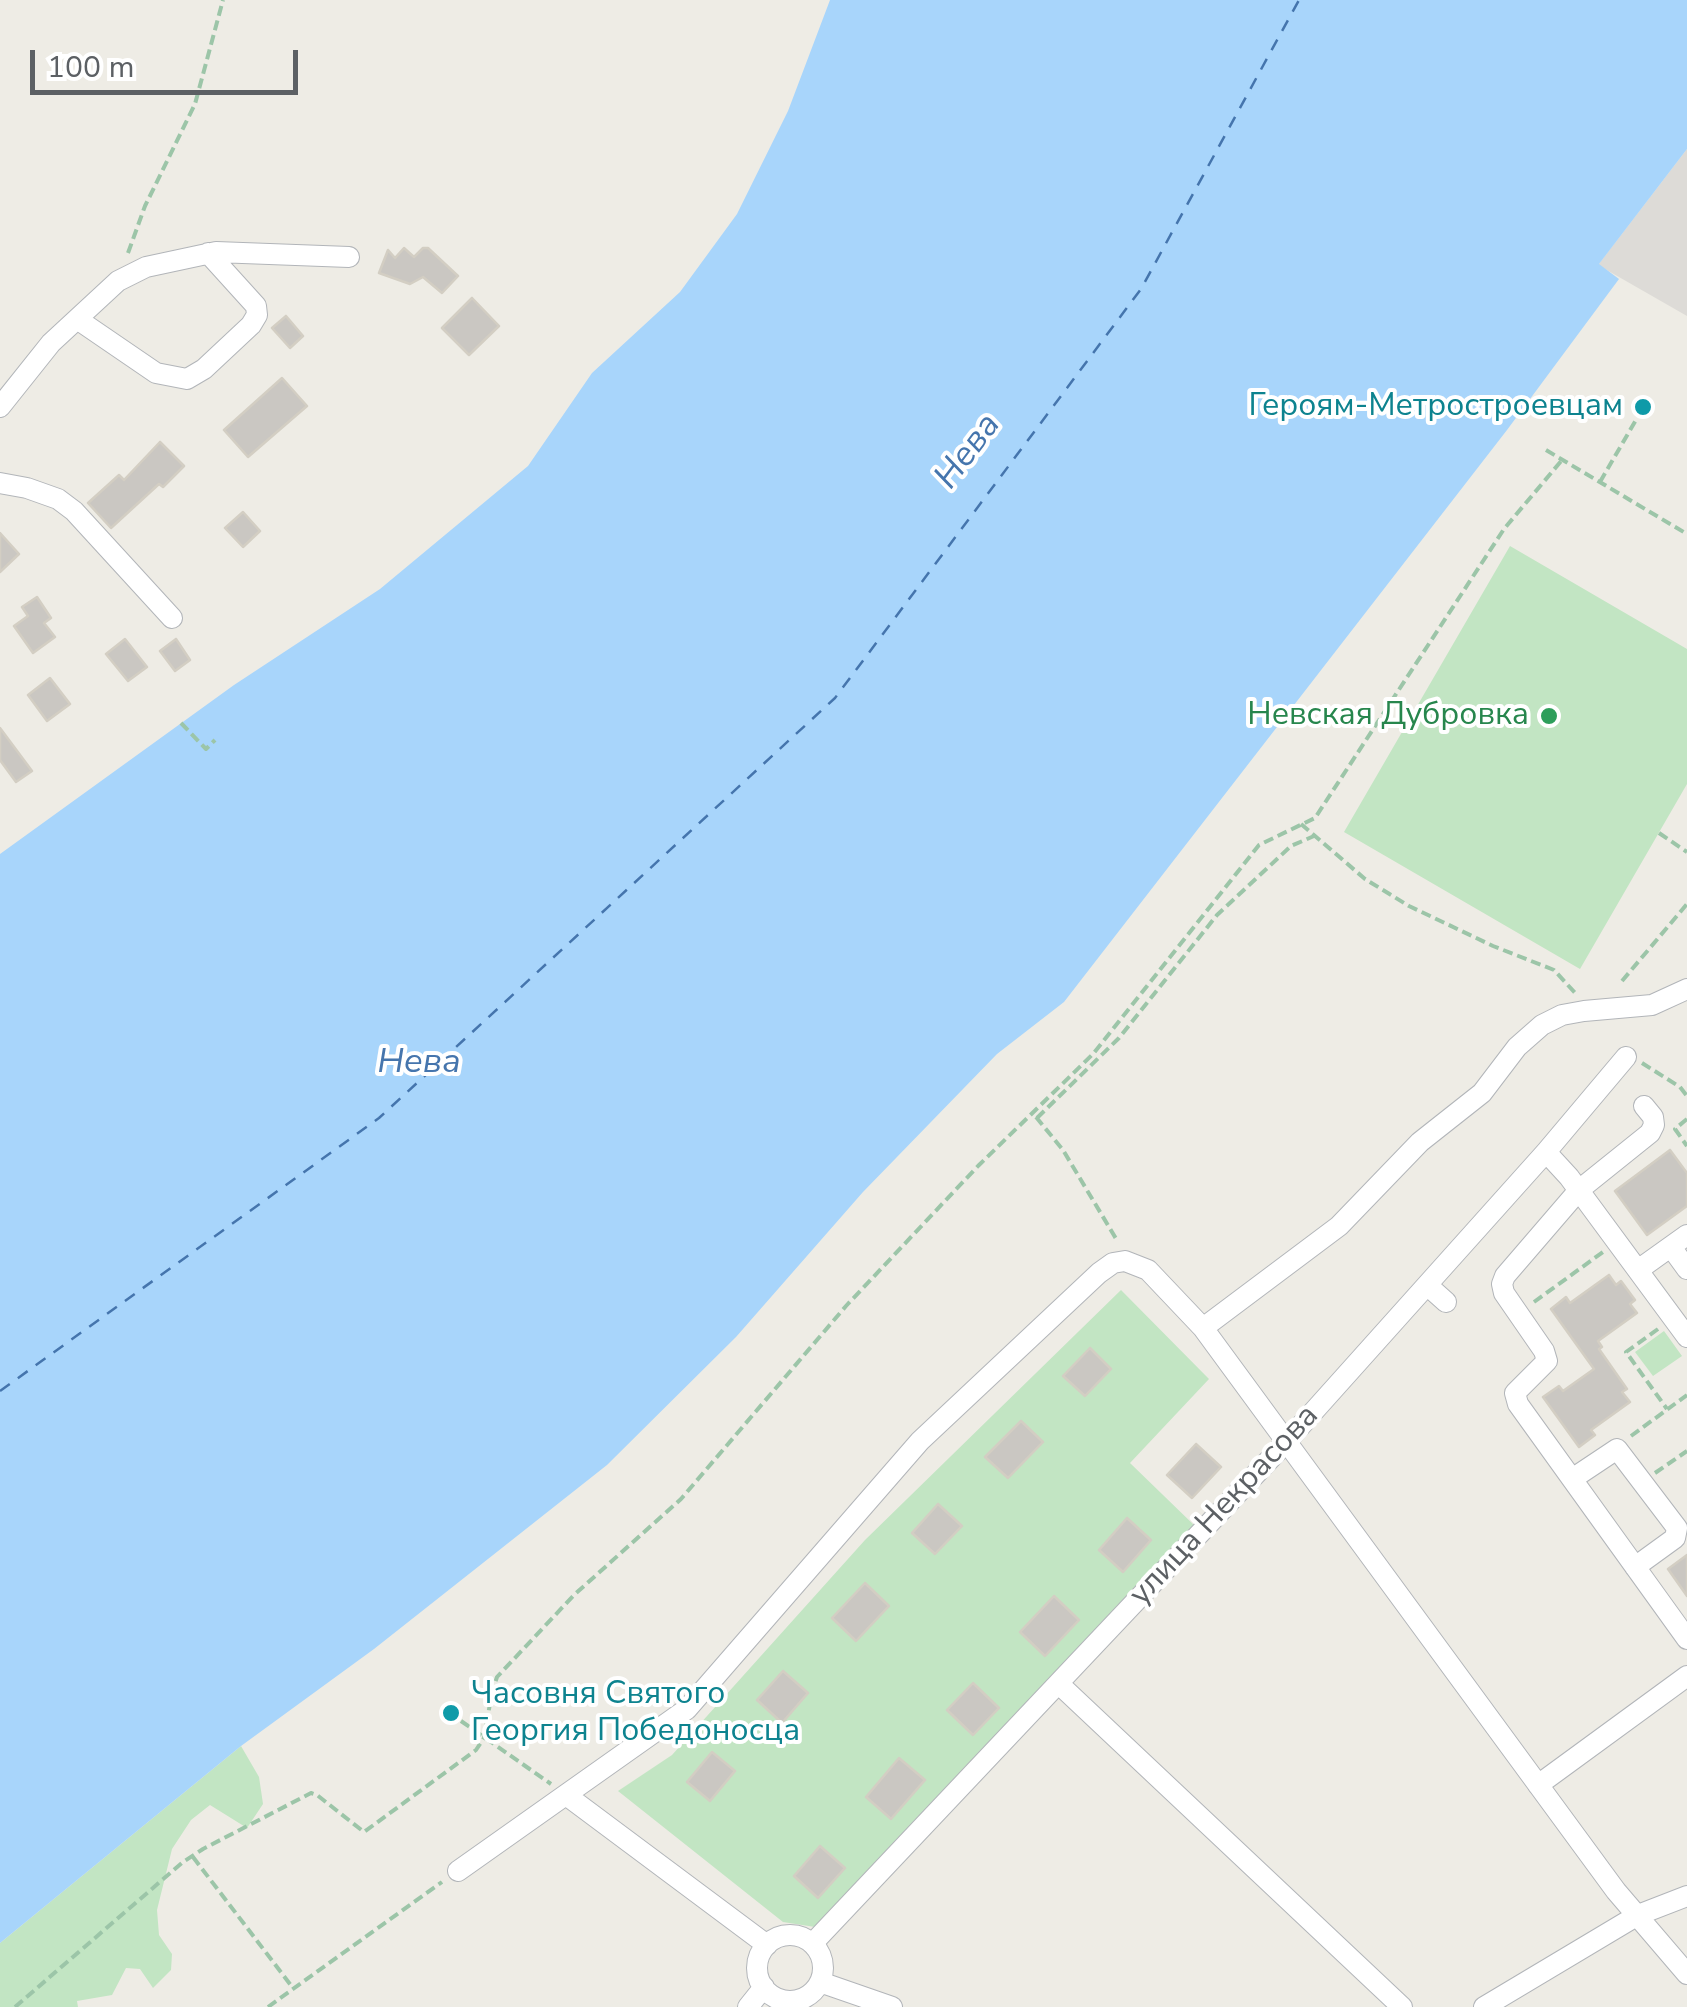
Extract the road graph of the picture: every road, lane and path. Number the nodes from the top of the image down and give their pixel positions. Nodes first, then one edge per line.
1 (224, 0) edge
2 (208, 254) junction
3 (349, 257) dead end
4 (118, 281) junction
5 (77, 319) junction
6 (0, 407) edge
7 (1640, 413) dead end
8 (1546, 450) dead end
9 (1562, 460) junction
10 (1600, 482) junction
11 (0, 484) edge
12 (1687, 534) edge
13 (172, 618) dead end
14 (180, 723) dead end
15 (215, 740) dead end
16 (1301, 824) junction
17 (1658, 833) dead end
18 (1314, 836) junction
19 (1687, 852) edge
20 (1687, 904) edge
21 (1622, 981) dead end
22 (1687, 989) edge
23 (1589, 1011) junction
24 (1632, 1055) joint
25 (1687, 1096) edge
26 (1644, 1106) dead end
27 (1033, 1113) junction
28 (1037, 1118) junction
29 (1687, 1119) edge
30 (1687, 1146) edge
31 (1546, 1152) junction
32 (1578, 1190) junction
33 (1679, 1241) edge
34 (1617, 1242) junction
35 (1136, 1264) junction
36 (1687, 1268) edge
37 (1638, 1270) junction
38 (1427, 1285) junction
39 (1446, 1302) dead end
40 (1518, 1314) junction
41 (1673, 1318) junction
42 (1203, 1328) junction
43 (1687, 1337) edge
44 (1687, 1395) edge
45 (1667, 1409) junction
46 (1288, 1440) junction
47 (1617, 1449) junction
48 (1687, 1451) edge
49 (1572, 1479) junction
50 (1644, 1482) junction
51 (1635, 1567) junction
52 (1687, 1639) edge
53 (1687, 1676) edge
54 (1059, 1684) junction
55 (1630, 1718) junction
56 (461, 1721) dead end
57 (1644, 1737) dead end
58 (484, 1738) junction
59 (1538, 1785) junction
60 (566, 1795) junction
61 (193, 1856) junction
62 (458, 1871) joint
63 (1687, 1896) edge
64 (1638, 1915) junction
65 (812, 1944) junction
66 (767, 1945) junction
67 (1687, 1974) edge
68 (820, 1982) junction
69 (764, 1987) junction
70 (294, 1988) junction
71 (15, 2007) edge
72 (268, 2007) edge
73 (748, 2007) edge
74 (892, 2007) edge
75 (1402, 2007) edge
76 (1484, 2007) edge

1 - 4 path
2 - 3 street
2 - 4 street
2 - 5 street
4 - 5 street
5 - 6 street
7 - 10 path
8 - 9 path
9 - 10 path
9 - 16 path
10 - 12 path
11 - 13 street
14 - 15 path
16 - 18 path
16 - 27 path
17 - 19 path
18 - 23 path
18 - 28 path
20 - 21 path
22 - 23 street
23 - 42 street
24 - 25 path
24 - 31 street, улица Некрасова
26 - 32 street
27 - 28 path
27 - 58 path
28 - 35 path
29 - 30 path
31 - 32 street
31 - 38 street, улица Некрасова
32 - 34 street
32 - 40 street
33 - 36 street
33 - 37 street
34 - 37 street
34 - 40 path
35 - 42 street
35 - 60 street
37 - 41 street
38 - 39 street
38 - 46 street, улица Некрасова
40 - 49 street
41 - 43 street
41 - 45 path
42 - 46 street
44 - 45 path
45 - 47 path
46 - 54 street, улица Некрасова
46 - 59 street
47 - 49 street
47 - 50 street
48 - 50 path
49 - 51 street
50 - 51 street
51 - 52 street
53 - 55 street
54 - 65 street, улица Некрасова
54 - 75 street
55 - 57 street
55 - 59 street
56 - 58 path
58 - 60 path
58 - 61 path
59 - 64 street
60 - 62 street
60 - 66 street
61 - 70 path
61 - 71 path
62 - 70 path
63 - 64 street
64 - 67 street
64 - 76 street
65 - 66 street
65 - 68 street
66 - 69 street
68 - 69 street
68 - 74 street
69 - 73 street
70 - 72 path

